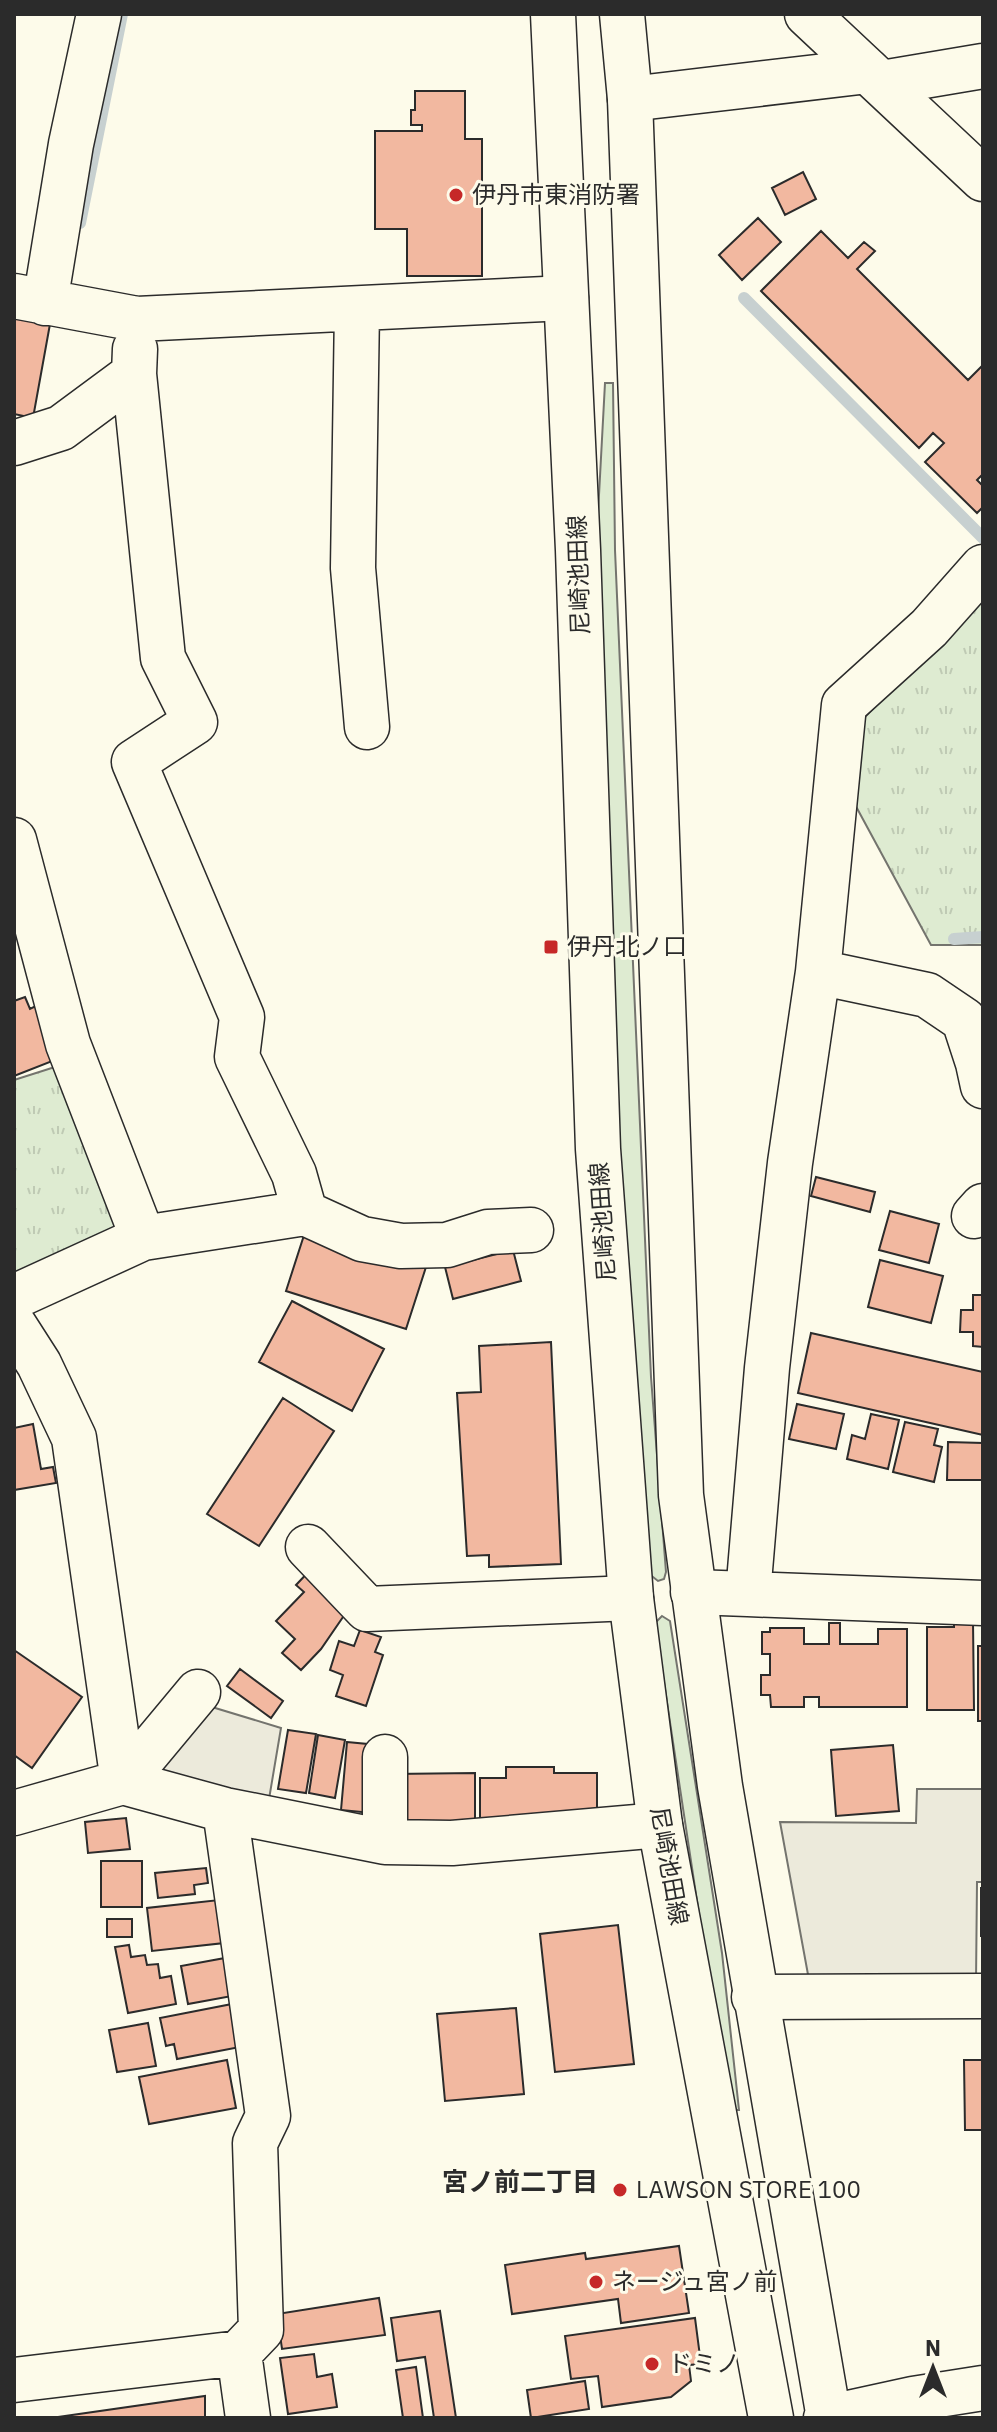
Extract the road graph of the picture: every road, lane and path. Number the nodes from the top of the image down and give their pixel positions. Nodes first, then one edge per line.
1 (99, 14) edge
2 (553, 14) edge
3 (622, 14) edge
4 (807, 14) edge
5 (983, 66) edge
6 (875, 77) junction
7 (630, 99) junction
8 (983, 179) edge
9 (566, 298) junction
10 (30, 300) edge
11 (357, 309) junction
12 (137, 319) junction
13 (134, 374) junction
14 (14, 443) edge
15 (983, 567) edge
16 (367, 727) dead end
17 (14, 840) edge
18 (818, 972) junction
19 (973, 1021) edge
20 (983, 1086) edge
21 (305, 1213) junction
22 (531, 1230) dead end
23 (143, 1238) junction
24 (14, 1297) edge
25 (14, 1325) edge
26 (308, 1547) dead end
27 (693, 1592) junction
28 (748, 1594) junction
29 (631, 1598) junction
30 (983, 1603) edge
31 (198, 1692) dead end
32 (385, 1757) dead end
33 (123, 1782) junction
34 (225, 1810) junction
35 (14, 1813) edge
36 (660, 1825) junction
37 (385, 1842) junction
38 (983, 1996) edge
39 (754, 1997) junction
40 (239, 2353) junction
41 (14, 2380) edge
42 (983, 2388) edge
43 (828, 2417) edge
44 (248, 2418) edge
45 (771, 2418) edge

1 - 10 street
2 - 9 street, 尼崎池田線
3 - 7 street
4 - 6 street
5 - 6 street
6 - 7 street
6 - 8 street
7 - 27 street
9 - 11 street
9 - 29 street, 尼崎池田線
10 - 12 street
11 - 12 street
11 - 16 street
12 - 13 street
13 - 14 street
13 - 21 street
15 - 18 street
17 - 23 street
18 - 19 street
18 - 28 street
19 - 20 street
21 - 22 street
21 - 23 street
23 - 24 street
25 - 33 street
26 - 29 street
27 - 28 street
27 - 39 street
28 - 30 street
29 - 36 street, 尼崎池田線
31 - 33 street
32 - 37 street
33 - 34 street
33 - 35 street
34 - 37 street
34 - 40 street
36 - 37 street
36 - 45 street, 尼崎池田線
38 - 39 street
39 - 43 street
40 - 41 street
40 - 44 street
42 - 43 street

